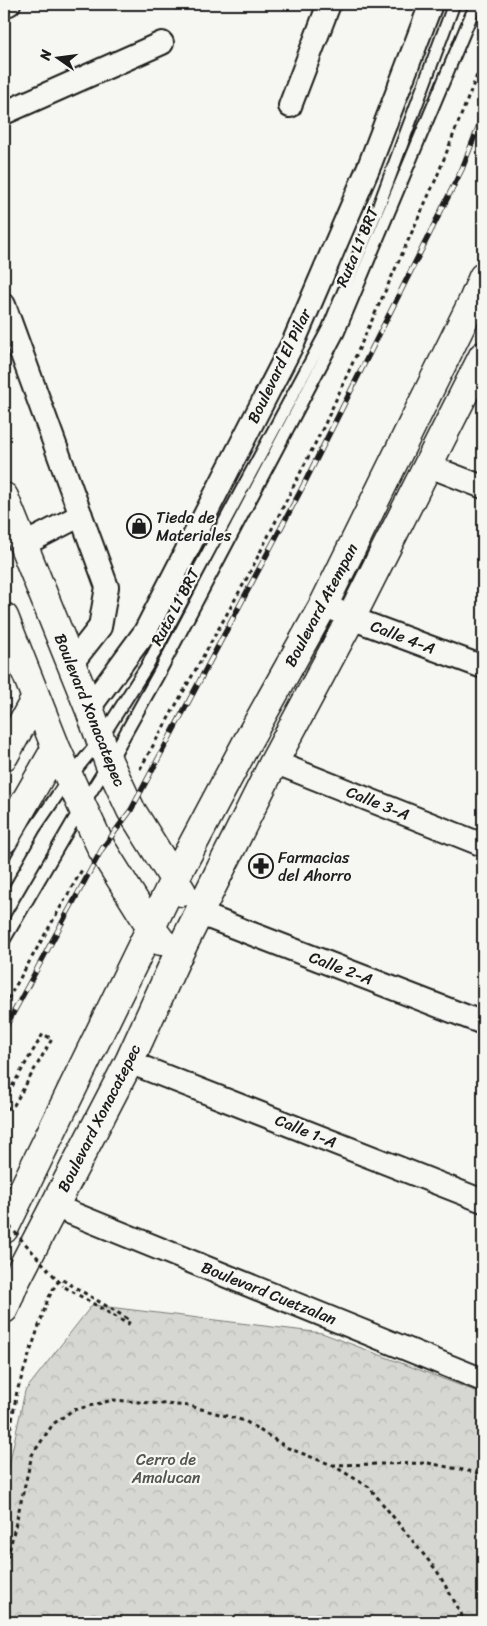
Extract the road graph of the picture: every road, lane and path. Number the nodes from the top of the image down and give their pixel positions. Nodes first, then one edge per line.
1 (9, 4) edge
2 (329, 4) edge
3 (431, 4) edge
4 (454, 4) edge
5 (476, 4) edge
6 (4, 6) edge
7 (162, 43) dead end
8 (483, 60) edge
9 (290, 106) dead end
10 (4, 113) edge
11 (480, 295) edge
12 (4, 305) edge
13 (483, 356) edge
14 (429, 466) junction
15 (483, 487) edge
16 (4, 497) edge
17 (81, 515) junction
18 (23, 545) junction
19 (324, 604) junction
20 (4, 617) edge
21 (351, 618) junction
22 (10, 653) edge
23 (71, 664) junction
24 (483, 667) edge
25 (36, 698) junction
26 (89, 708) junction
27 (56, 748) junction
28 (105, 751) junction
29 (4, 756) edge
30 (274, 762) junction
31 (69, 778) junction
32 (125, 795) junction
33 (82, 806) junction
34 (4, 839) edge
35 (98, 841) junction
36 (483, 845) edge
37 (174, 880) junction
38 (4, 882) edge
39 (198, 913) junction
40 (152, 929) junction
41 (4, 940) edge
42 (176, 959) junction
43 (4, 1006) edge
44 (483, 1023) edge
45 (129, 1062) junction
46 (4, 1100) edge
47 (4, 1110) edge
48 (483, 1201) edge
49 (54, 1206) junction
50 (4, 1220) edge
51 (4, 1229) edge
52 (4, 1309) edge
53 (483, 1380) edge
54 (332, 1465) junction
55 (4, 1467) edge
56 (483, 1474) edge
57 (4, 1573) edge
58 (464, 1622) edge

1 - 6 street
2 - 9 street
3 - 26 street, Boulevard El Pilar
4 - 28 lane, Ruta L1 BRT
5 - 28 lane, Ruta L1 BRT
7 - 10 street
8 - 32 path
11 - 19 main road, Boulevard Atempan
12 - 17 street
13 - 14 main road, Boulevard Atempan
14 - 15 street
14 - 21 main road, Boulevard Atempan
16 - 18 main road, Boulevard Xonacatepec
17 - 18 street
17 - 23 street
18 - 23 main road, Boulevard Xonacatepec
19 - 21 street, Calle 4-A
19 - 37 main road, Boulevard Atempan
20 - 22 main road
21 - 24 street, Calle 4-A
21 - 30 main road, Boulevard Atempan
22 - 25 main road
23 - 26 main road, Boulevard Xonacatepec
25 - 27 main road
25 - 29 main road
26 - 28 main road, Boulevard Xonacatepec
27 - 31 main road
27 - 34 main road
28 - 31 lane, Ruta L1 BRT
28 - 32 main road, Boulevard Xonacatepec
28 - 33 lane, Ruta L1 BRT
30 - 36 street, Calle 3-A
30 - 39 main road, Boulevard Atempan
31 - 33 main road
31 - 38 lane, Ruta L1 BRT
32 - 37 main road, Boulevard Xonacatepec
33 - 35 main road
33 - 41 lane, Ruta L1 BRT
35 - 40 main road
35 - 43 path
37 - 39 main road, Boulevard Xonacatepec
37 - 40 main road, Boulevard Atempan
39 - 42 main road, Boulevard Atempan
39 - 44 street, Calle 2-A
40 - 42 main road
40 - 51 main road
42 - 45 main road, Boulevard Xonacatepec
45 - 48 street, Calle 1-A
45 - 49 main road, Boulevard Xonacatepec
46 - 47 path
49 - 52 main road, Boulevard Xonacatepec
49 - 53 street, Boulevard Cuetzalan
50 - 55 path, bridge
54 - 56 path
54 - 57 path
54 - 58 path

